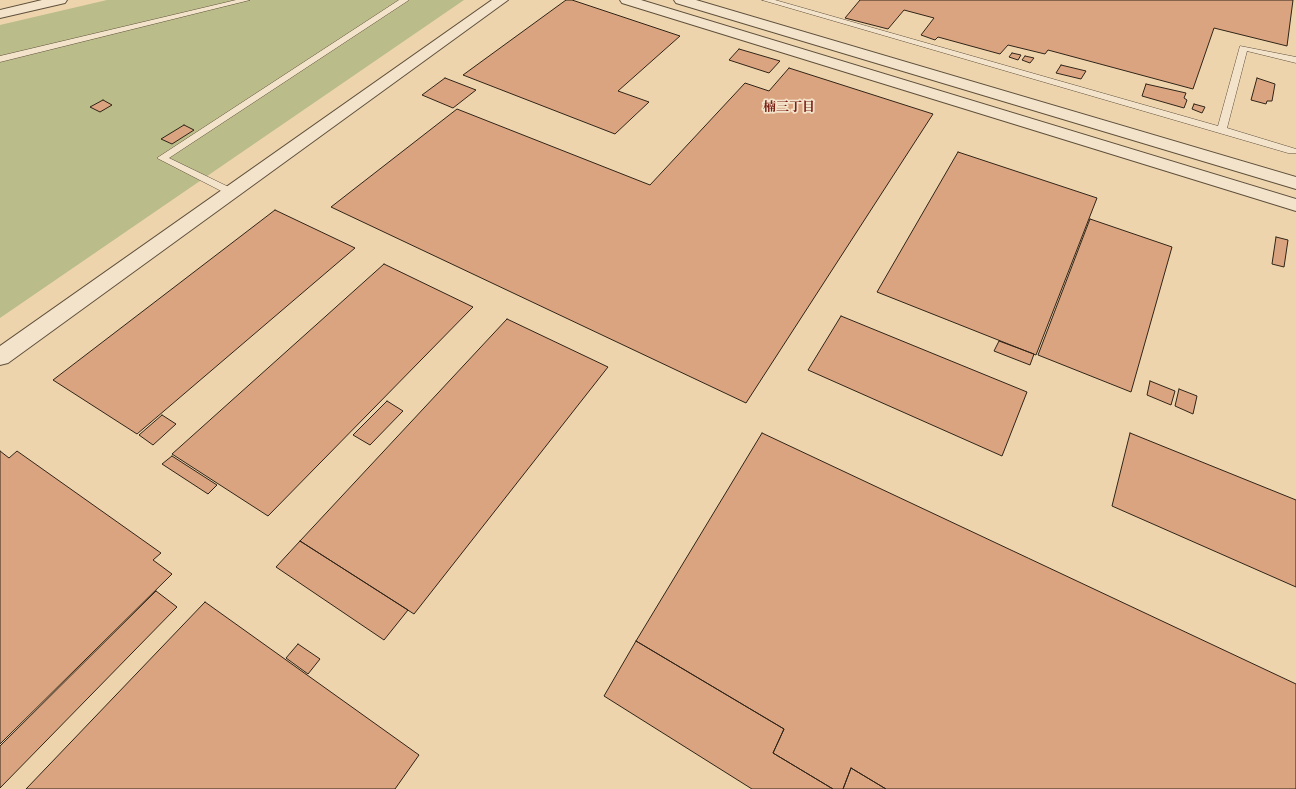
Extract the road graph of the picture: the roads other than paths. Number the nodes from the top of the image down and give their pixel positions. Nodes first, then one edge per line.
1 (7, 0) edge
2 (60, 0) edge
3 (202, 0) edge
4 (246, 0) edge
5 (405, 0) edge
6 (501, 0) edge
7 (627, 0) edge
8 (681, 0) edge
9 (766, 0) edge
10 (0, 2) edge
11 (206, 10) junction
12 (0, 14) edge
13 (0, 59) edge
14 (1296, 60) edge
15 (1222, 130) junction
16 (1292, 151) dead end
17 (1296, 183) edge
18 (231, 192) junction
19 (1296, 205) edge
20 (0, 356) edge

1 - 10 street
2 - 12 street
3 - 11 lane
4 - 11 lane
5 - 18 lane
6 - 18 street
7 - 19 street
8 - 17 street
9 - 15 lane
11 - 13 lane
14 - 15 lane
15 - 16 lane
18 - 20 street

